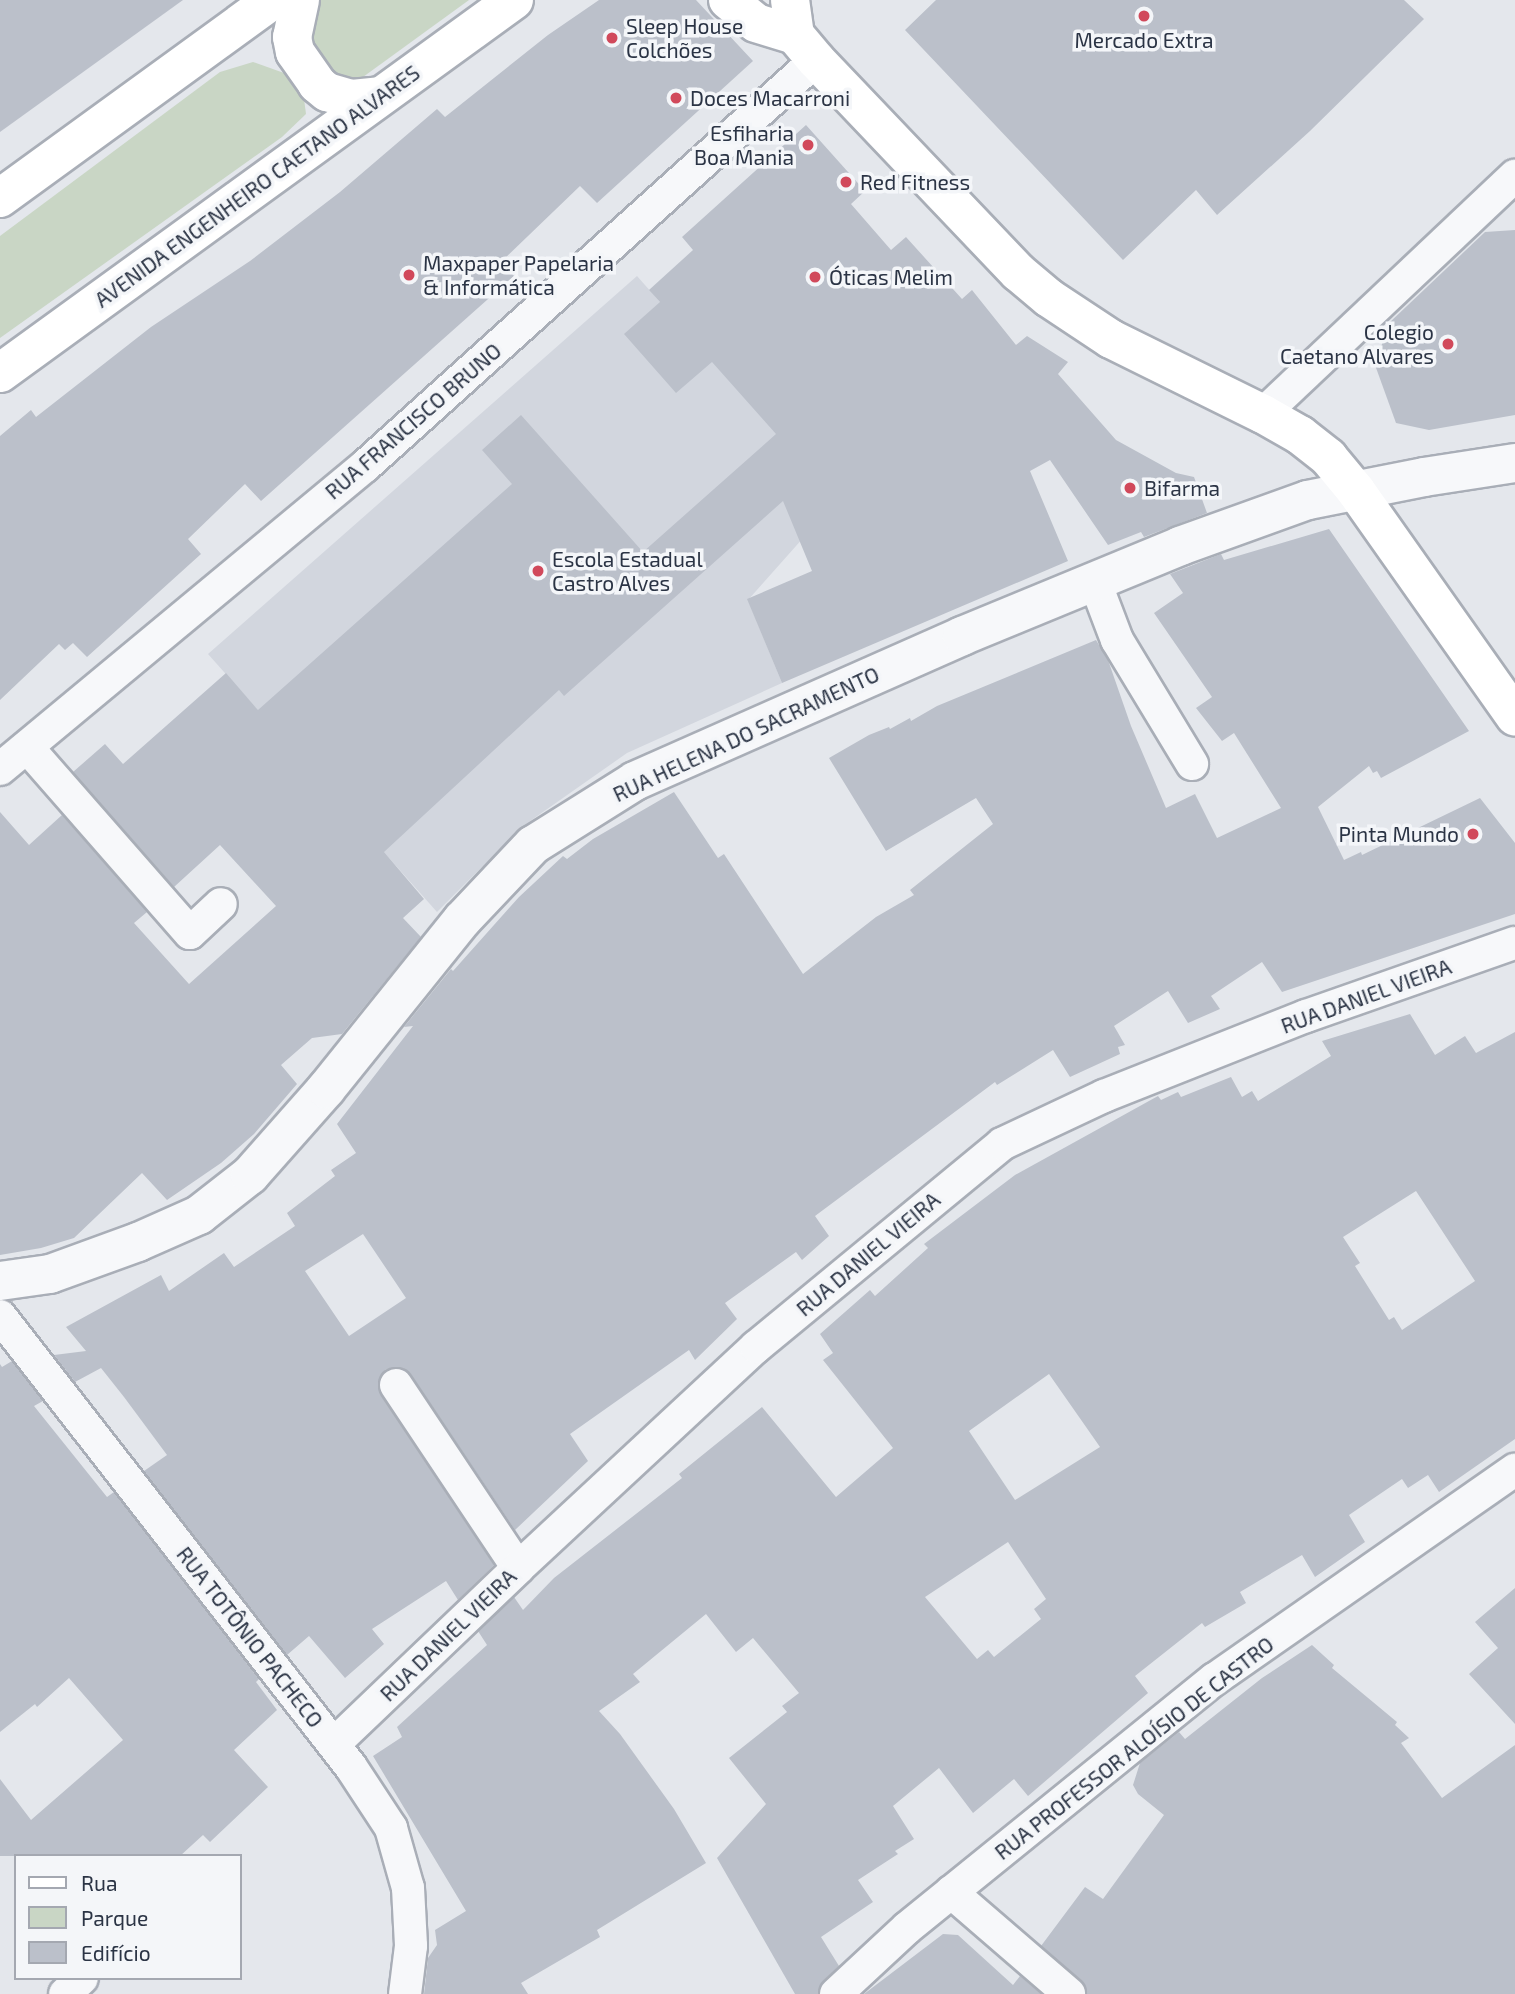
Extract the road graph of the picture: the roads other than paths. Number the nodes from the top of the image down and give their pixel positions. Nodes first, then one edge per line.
1 (274, 0) edge
2 (300, 0) edge
3 (514, 0) edge
4 (728, 0) edge
5 (800, 32) edge
6 (380, 96) junction
7 (1515, 176) edge
8 (0, 198) edge
9 (0, 372) edge
10 (1263, 414) junction
11 (1515, 463) edge
12 (1356, 491) junction
13 (1095, 582) junction
14 (1515, 716) edge
15 (27, 747) junction
16 (1192, 764) dead end
17 (0, 769) edge
18 (221, 904) dead end
19 (1515, 943) edge
20 (0, 1281) edge
21 (0, 1316) edge
22 (397, 1385) dead end
23 (1515, 1470) edge
24 (518, 1568) junction
25 (334, 1744) junction
26 (951, 1892) junction
27 (80, 1980) edge
28 (65, 1994) edge
29 (405, 1994) edge
30 (836, 1994) edge
31 (1069, 1994) edge

1 - 8 main road
2 - 6 main road
3 - 6 main road, AVENIDA ENGENHEIRO CAETANO ALVARES
4 - 5 main road
5 - 10 main road
5 - 15 street, RUA FRANCISCO BRUNO
6 - 9 main road, AVENIDA ENGENHEIRO CAETANO ALVARES
7 - 10 street
10 - 12 main road
11 - 12 street, RUA HELENA DO SACRAMENTO
12 - 13 street, RUA HELENA DO SACRAMENTO
12 - 14 main road
13 - 16 street
13 - 20 street, RUA HELENA DO SACRAMENTO
15 - 17 street, RUA FRANCISCO BRUNO
15 - 18 street
19 - 24 street, RUA DANIEL VIEIRA
21 - 25 street, RUA TOTÔNIO PACHECO
22 - 24 street
23 - 26 street, RUA PROFESSOR ALOÍSIO DE CASTRO
24 - 25 street, RUA DANIEL VIEIRA
25 - 29 street, RUA TOTÔNIO PACHECO
26 - 30 street, RUA PROFESSOR ALOÍSIO DE CASTRO
26 - 31 street
27 - 28 street

